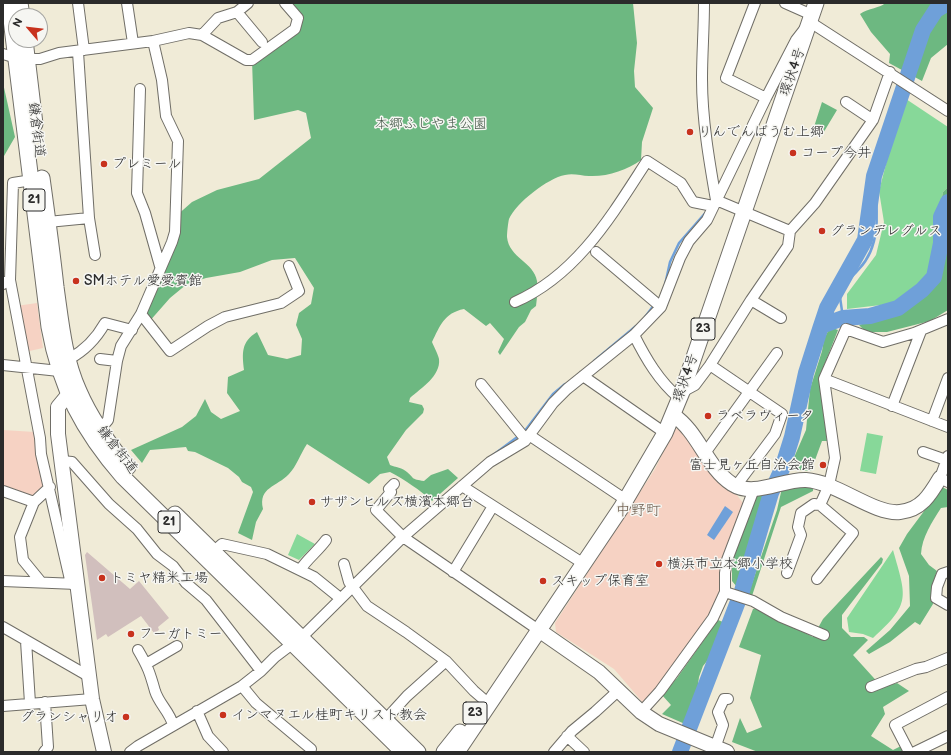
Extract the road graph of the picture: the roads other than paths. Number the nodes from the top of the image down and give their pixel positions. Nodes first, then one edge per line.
1 (9, 3) edge
2 (78, 3) edge
3 (127, 3) edge
4 (248, 3) edge
5 (285, 3) edge
6 (704, 3) edge
7 (755, 3) edge
8 (785, 3) edge
9 (236, 12) junction
10 (812, 13) edge
11 (202, 35) junction
12 (153, 41) junction
13 (262, 42) dead end
14 (133, 43) junction
15 (20, 48) edge
16 (81, 51) junction
17 (15, 57) edge
18 (892, 73) junction
19 (140, 89) dead end
20 (766, 98) junction
21 (846, 102) dead end
22 (948, 111) edge
23 (873, 120) junction
24 (32, 180) junction
25 (713, 204) junction
26 (744, 211) junction
27 (89, 218) junction
28 (48, 222) junction
29 (790, 231) junction
30 (596, 252) dead end
31 (94, 255) dead end
32 (160, 266) junction
33 (289, 266) dead end
34 (5, 282) edge
35 (751, 300) junction
36 (515, 302) dead end
37 (660, 307) junction
38 (140, 314) junction
39 (781, 318) dead end
40 (948, 319) edge
41 (132, 330) junction
42 (921, 331) junction
43 (634, 335) junction
44 (777, 353) dead end
45 (68, 359) junction
46 (100, 359) dead end
47 (117, 361) junction
48 (710, 365) junction
49 (3, 366) edge
50 (25, 369) junction
51 (59, 371) junction
52 (583, 376) junction
53 (948, 378) edge
54 (824, 379) junction
55 (481, 384) dead end
56 (750, 391) junction
57 (73, 393) junction
58 (680, 395) junction
59 (892, 406) junction
60 (673, 415) junction
61 (932, 421) junction
62 (948, 427) edge
63 (664, 433) junction
64 (96, 434) junction
65 (525, 438) junction
66 (923, 452) dead end
67 (705, 453) junction
68 (947, 458) edge
69 (62, 461) junction
70 (64, 475) junction
71 (47, 476) junction
72 (944, 480) edge
73 (394, 484) dead end
74 (829, 485) junction
75 (462, 486) junction
76 (736, 486) junction
77 (50, 488) junction
78 (754, 489) junction
79 (3, 491) edge
80 (626, 500) junction
81 (34, 502) junction
82 (820, 505) junction
83 (493, 506) junction
84 (403, 537) junction
85 (326, 540) dead end
86 (214, 551) junction
87 (344, 564) dead end
88 (584, 564) junction
89 (300, 570) junction
90 (453, 572) junction
91 (948, 572) edge
92 (787, 573) dead end
93 (817, 579) dead end
94 (3, 581) edge
95 (40, 582) junction
96 (75, 584) junction
97 (352, 586) junction
98 (726, 593) junction
99 (340, 598) junction
100 (948, 605) edge
101 (3, 627) edge
102 (540, 631) junction
103 (824, 635) dead end
104 (297, 640) junction
105 (26, 641) junction
106 (177, 646) dead end
107 (138, 650) dead end
108 (948, 658) edge
109 (446, 661) junction
110 (146, 664) junction
111 (261, 671) junction
112 (90, 677) junction
113 (242, 686) junction
114 (871, 687) dead end
115 (619, 690) junction
116 (948, 698) edge
117 (92, 699) junction
118 (728, 699) dead end
119 (45, 702) junction
120 (487, 702) junction
121 (30, 703) junction
122 (3, 706) edge
123 (197, 711) junction
124 (641, 712) junction
125 (386, 719) junction
126 (173, 725) junction
127 (567, 736) junction
128 (948, 736) edge
129 (311, 749) dead end
130 (721, 750) edge
131 (44, 752) edge
132 (104, 752) edge
133 (130, 752) edge
134 (224, 752) edge
135 (404, 752) edge
136 (418, 752) edge
137 (444, 752) edge
138 (457, 752) edge
139 (554, 752) edge
140 (584, 752) edge
141 (909, 752) edge
142 (915, 752) edge

1 - 17 main road, 鎌倉街道 / 21
2 - 16 street
3 - 14 street
4 - 9 street
5 - 11 street
6 - 25 street
7 - 20 street
8 - 10 street
9 - 11 street
9 - 13 street
10 - 18 street
10 - 20 street
10 - 26 main road, 環状4号 / 23
11 - 12 street
12 - 14 street
12 - 32 street
14 - 16 street
15 - 17 main road, 鎌倉街道 / 21
16 - 17 street
16 - 27 street
17 - 24 main road, 鎌倉街道 / 21
17 - 28 main road, 鎌倉街道 / 21
18 - 22 street
18 - 23 street
19 - 32 street
20 - 25 street
21 - 23 street
23 - 29 street
24 - 34 street
24 - 51 main road, 鎌倉街道 / 21
25 - 26 street
25 - 36 street
25 - 37 street
26 - 29 street
26 - 58 main road, 環状4号 / 23
27 - 28 street
27 - 31 street
28 - 45 main road, 鎌倉街道 / 21
29 - 35 street
30 - 37 street
32 - 38 street
33 - 38 street
34 - 50 street
35 - 39 street
35 - 48 street
37 - 43 street
38 - 41 street
40 - 42 street
41 - 45 street
41 - 47 street
42 - 54 street
42 - 59 street
43 - 52 street
43 - 58 street
44 - 56 street
45 - 57 main road, 鎌倉街道 / 21
46 - 47 street
47 - 64 street
48 - 56 street
48 - 58 street
49 - 50 street
50 - 51 street
50 - 71 street
51 - 57 main road, 鎌倉街道 / 21
52 - 63 street
52 - 65 street
53 - 61 street
54 - 59 street
54 - 74 street
55 - 65 street
56 - 67 street
56 - 76 street
57 - 64 main road, 鎌倉街道 / 21
57 - 69 street
58 - 60 main road, 環状4号 / 23
59 - 61 street
60 - 63 main road, 環状4号 / 23
60 - 67 street
61 - 62 street
63 - 80 main road, 環状4号 / 23
64 - 86 main road, 鎌倉街道 / 21
64 - 104 main road, 鎌倉街道 / 21
65 - 75 street
65 - 80 street
66 - 68 street
67 - 76 street
68 - 72 street
69 - 70 street
69 - 111 street
70 - 71 street
70 - 96 street
71 - 77 street
72 - 74 street
73 - 84 street
74 - 78 street
74 - 82 street
75 - 83 street
75 - 84 street
76 - 78 street
77 - 81 street
77 - 96 street
78 - 98 street
79 - 81 street
80 - 88 main road, 環状4号 / 23
81 - 95 street
82 - 92 street
82 - 93 street
83 - 88 street
83 - 90 street
84 - 90 street
84 - 97 street
85 - 89 street
86 - 89 street
86 - 104 main road, 鎌倉街道 / 21
87 - 97 street
88 - 102 main road, 環状4号 / 23
89 - 99 street
90 - 102 street
91 - 100 street
94 - 95 street
95 - 96 street
96 - 112 street
97 - 99 street
97 - 109 street
98 - 103 street
98 - 124 street
99 - 104 street
101 - 105 street
102 - 115 street
102 - 120 main road, 環状4号 / 23
104 - 111 street
104 - 125 main road, 鎌倉街道 / 21
104 - 135 main road, 鎌倉街道 / 21
105 - 112 street
105 - 121 street
106 - 110 street
107 - 110 street
108 - 114 street
109 - 120 street
109 - 125 street
110 - 126 street
111 - 113 street
112 - 117 street
113 - 123 street
113 - 129 street
115 - 124 street
115 - 127 street
116 - 141 street
117 - 119 street
117 - 132 street
118 - 130 street
119 - 121 street
119 - 131 street
120 - 137 main road, 環状4号 / 23
120 - 138 main road, 環状4号 / 23
121 - 122 street
123 - 126 street
123 - 134 street
124 - 130 street
125 - 136 main road, 鎌倉街道 / 21
126 - 133 street
127 - 139 street
127 - 140 street
128 - 142 street

